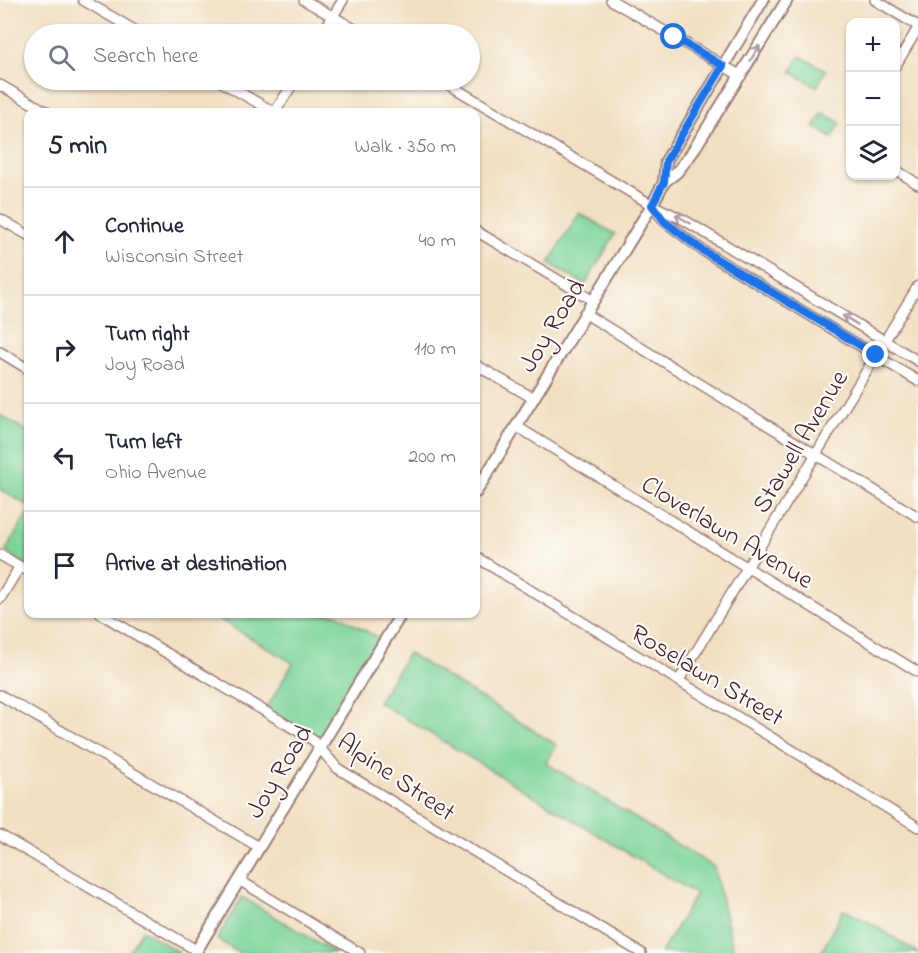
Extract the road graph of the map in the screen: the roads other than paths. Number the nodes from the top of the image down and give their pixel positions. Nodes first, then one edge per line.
1 (82, 0) edge
2 (304, 0) edge
3 (343, 0) edge
4 (611, 0) edge
5 (763, 0) edge
6 (787, 0) edge
7 (875, 0) edge
8 (333, 17) junction
9 (124, 24) edge
10 (328, 24) edge
11 (345, 24) edge
12 (918, 27) edge
13 (900, 58) edge
14 (723, 66) junction
15 (741, 76) junction
16 (0, 85) edge
17 (236, 90) edge
18 (288, 90) edge
19 (458, 90) edge
20 (39, 108) edge
21 (267, 108) edge
22 (277, 108) edge
23 (900, 172) edge
24 (664, 182) junction
25 (918, 183) edge
26 (652, 205) junction
27 (0, 219) edge
28 (24, 233) edge
29 (480, 233) edge
30 (769, 271) junction
31 (760, 286) junction
32 (918, 286) edge
33 (592, 300) junction
34 (584, 313) junction
35 (884, 341) junction
36 (0, 352) edge
37 (876, 355) junction
38 (918, 361) edge
39 (480, 366) edge
40 (24, 367) edge
41 (918, 381) edge
42 (533, 398) junction
43 (516, 426) junction
44 (816, 454) junction
45 (480, 485) edge
46 (918, 517) edge
47 (0, 555) edge
48 (480, 559) edge
49 (746, 567) junction
50 (24, 569) edge
51 (0, 599) edge
52 (108, 618) edge
53 (399, 618) edge
54 (918, 672) edge
55 (679, 680) junction
56 (0, 695) edge
57 (319, 749) junction
58 (918, 827) edge
59 (0, 835) edge
60 (259, 847) junction
61 (239, 880) junction
62 (195, 952) edge
63 (360, 953) edge
64 (641, 953) edge

1 - 9 street
2 - 8 street
3 - 8 street
4 - 14 street
5 - 14 street, Joy Road
15 -> 6 street, Joy Road
7 - 12 street
8 - 10 street
8 - 11 street
12 - 13 street
14 - 15 street
14 - 24 street, Joy Road
15 - 24 street, Joy Road
16 - 20 street
17 - 21 street
18 - 22 street
19 - 26 street
23 - 25 street
24 - 26 street, Joy Road
30 -> 26 street
26 - 31 street
26 - 33 street, Joy Road
27 - 28 street
29 - 33 street
30 - 31 street
35 -> 30 street
31 - 37 street
32 - 35 street, Stawell Avenue
33 - 34 street, Joy Road
34 - 42 street, Joy Road
34 - 44 street
35 - 37 street, Stawell Avenue
35 - 38 street
36 - 40 street
37 - 41 street
37 - 44 street, Stawell Avenue
39 - 42 street
42 - 43 street, Joy Road
43 - 45 street, Joy Road
43 - 49 street, Cloverlawn Avenue
44 - 46 street
44 - 49 street, Stawell Avenue
47 - 50 street
48 - 55 street, Roselawn Street
49 - 54 street, Cloverlawn Avenue
49 - 55 street, Stawell Avenue
50 - 51 street
52 - 57 street, Alpine Street
53 - 57 street, Joy Road
55 - 58 street, Roselawn Street
56 - 60 street
57 - 60 street, Joy Road
57 - 64 street, Alpine Street
59 - 62 street
60 - 61 street, Joy Road
61 - 62 street, Joy Road
61 - 63 street

